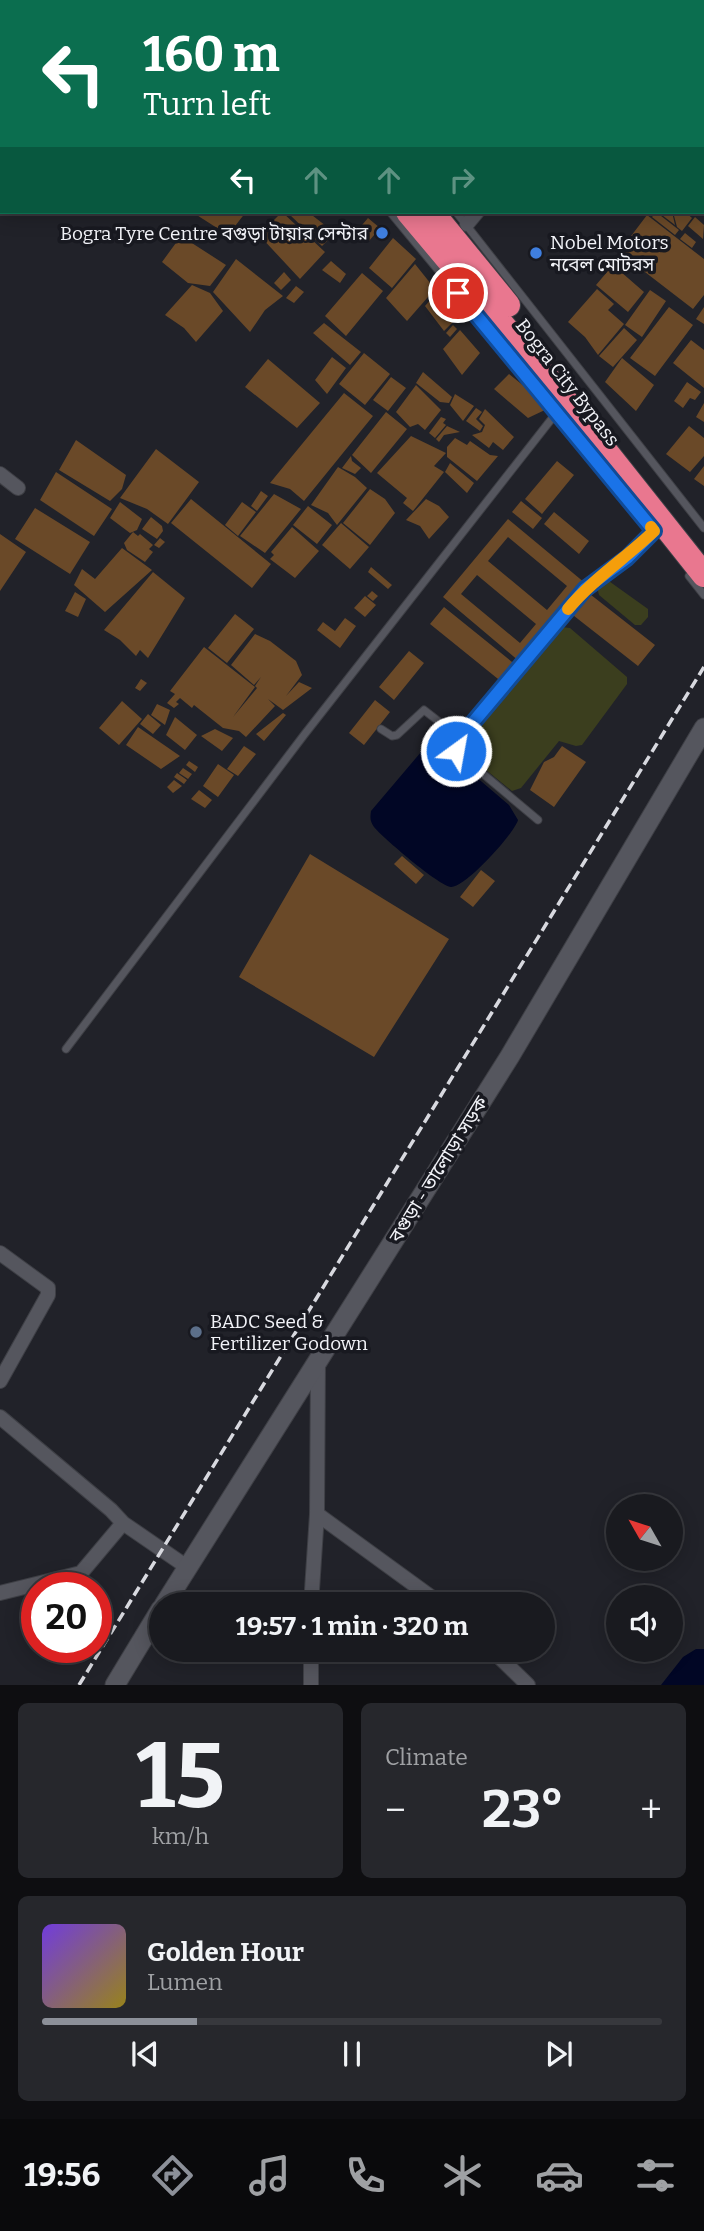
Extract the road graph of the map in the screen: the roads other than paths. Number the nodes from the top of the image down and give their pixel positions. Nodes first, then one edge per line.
1 (392, 214) edge
2 (410, 214) edge
3 (434, 214) edge
4 (458, 214) edge
5 (475, 214) edge
6 (467, 225) junction
7 (557, 412) junction
8 (0, 474) edge
9 (18, 488) dead end
10 (704, 528) edge
11 (654, 531) junction
12 (662, 541) dead end
13 (704, 553) edge
14 (696, 574) edge
15 (704, 595) edge
16 (381, 729) dead end
17 (704, 729) edge
18 (460, 738) junction
19 (538, 820) dead end
20 (65, 1049) dead end
21 (0, 1253) edge
22 (318, 1360) junction
23 (0, 1381) edge
24 (0, 1417) edge
25 (317, 1514) junction
26 (123, 1523) junction
27 (187, 1567) junction
28 (172, 1592) edge
29 (312, 1592) edge
30 (424, 1592) edge
31 (0, 1593) edge
32 (149, 1628) edge
33 (311, 1662) edge
34 (504, 1662) edge
35 (114, 1685) edge
36 (311, 1685) edge
37 (528, 1685) edge

1 - 7 lane
2 - 14 highway, Bogra City Bypass
3 - 13 highway, Bogra City Bypass
4 - 6 lane
5 - 6 street
6 - 10 lane
7 - 11 lane
7 - 20 lane
8 - 9 street
11 - 12 lane
11 - 18 lane
14 - 15 lane
16 - 18 lane
17 - 22 street, বগুড়া - তালোড়া সড়ক
18 - 19 lane
21 - 23 street
22 - 25 street
22 - 27 street, বগুড়া - তালোড়া সড়ক
24 - 26 street
25 - 29 street
25 - 30 street
26 - 27 street
26 - 31 street
27 - 28 street, বগুড়া - তালোড়া সড়ক
32 - 35 street
33 - 36 street
34 - 37 street

